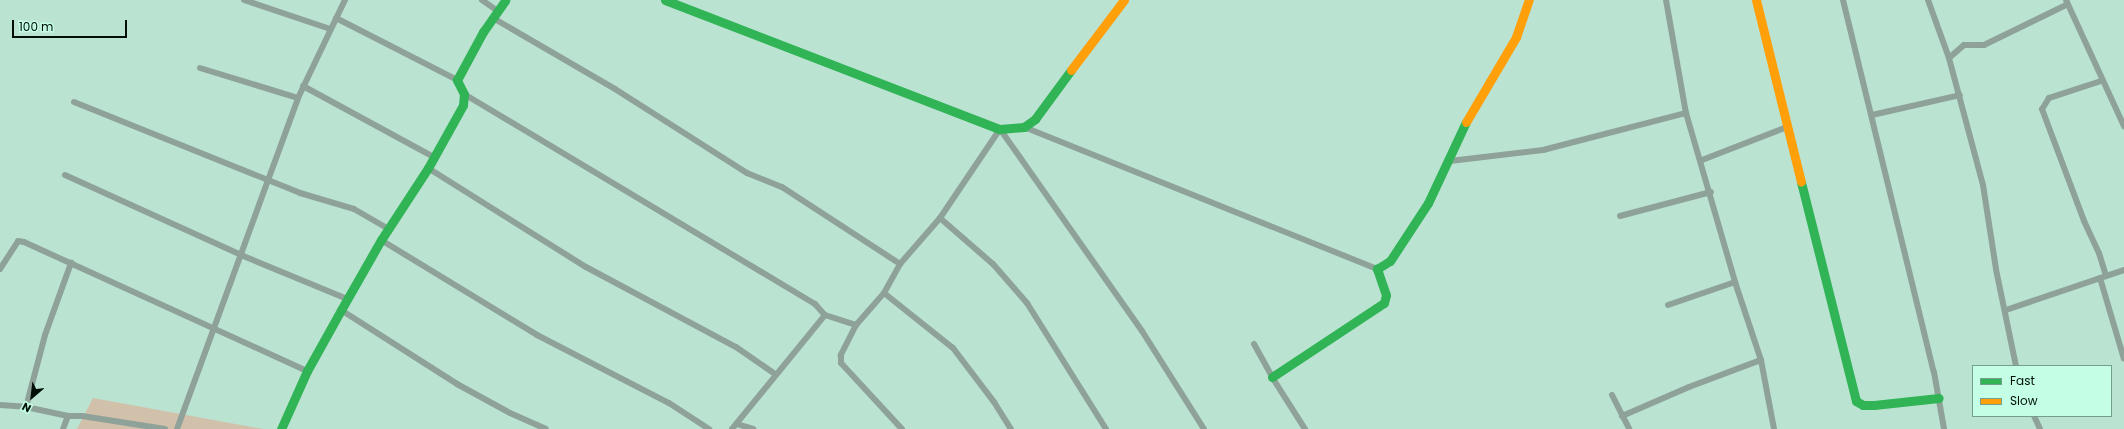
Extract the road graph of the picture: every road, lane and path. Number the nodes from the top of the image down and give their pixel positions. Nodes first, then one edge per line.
1 (244, 0) edge
2 (345, 0) edge
3 (482, 0) edge
4 (505, 0) edge
5 (665, 0) edge
6 (1124, 0) edge
7 (1529, 0) edge
8 (1666, 0) edge
9 (1756, 0) edge
10 (1843, 0) edge
11 (1928, 0) edge
12 (2067, 2) edge
13 (495, 15) junction
14 (336, 18) junction
15 (330, 29) junction
16 (1949, 58) junction
17 (200, 68) dead end
18 (457, 80) junction
19 (2101, 81) junction
20 (303, 86) junction
21 (464, 94) junction
22 (1960, 95) junction
23 (298, 98) junction
24 (74, 102) dead end
25 (1686, 113) junction
26 (1872, 115) junction
27 (2124, 126) edge
28 (1024, 127) junction
29 (1787, 127) junction
30 (1000, 129) junction
31 (434, 157) junction
32 (1702, 160) junction
33 (1450, 161) junction
34 (428, 168) junction
35 (66, 175) dead end
36 (269, 178) junction
37 (1711, 192) junction
38 (1620, 216) dead end
39 (940, 218) junction
40 (388, 229) junction
41 (381, 240) junction
42 (241, 255) junction
43 (71, 263) junction
44 (900, 264) junction
45 (0, 269) edge
46 (1377, 269) junction
47 (2124, 270) edge
48 (2103, 277) junction
49 (1735, 282) junction
50 (884, 293) junction
51 (347, 299) junction
52 (1668, 305) dead end
53 (341, 310) junction
54 (2006, 310) junction
55 (825, 315) junction
56 (856, 325) junction
57 (212, 327) junction
58 (1254, 344) dead end
59 (2124, 359) edge
60 (1761, 360) junction
61 (2016, 365) edge
62 (307, 371) junction
63 (776, 374) junction
64 (1272, 378) junction
65 (1612, 395) dead end
66 (1939, 398) junction
67 (0, 405) edge
68 (26, 407) junction
69 (68, 416) junction
70 (1622, 416) junction
71 (2034, 417) edge
72 (737, 424) junction
73 (63, 429) edge
74 (165, 429) edge
75 (177, 429) edge
76 (281, 429) edge
77 (546, 429) edge
78 (709, 429) edge
79 (732, 429) edge
80 (753, 429) edge
81 (902, 429) edge
82 (1012, 429) edge
83 (1106, 429) edge
84 (1204, 429) edge
85 (1305, 429) edge
86 (1629, 429) edge
87 (1774, 429) edge
88 (1944, 429) edge
89 (2040, 429) edge

1 - 15 street
2 - 14 street
3 - 13 street
4 - 13 street
5 - 30 street
6 - 28 street
7 - 33 street
8 - 25 street
9 - 29 street
10 - 26 street
11 - 16 street
12 - 16 street
12 - 19 street
13 - 18 street
13 - 44 street
14 - 15 street
14 - 18 street
15 - 20 street
16 - 22 street
17 - 23 street
18 - 21 street
19 - 27 street
19 - 48 street
20 - 23 street
20 - 31 street
21 - 31 street
21 - 55 street
22 - 26 street
22 - 54 street
23 - 36 street
24 - 36 street
25 - 32 street
25 - 33 street
26 - 66 street
28 - 30 street
28 - 46 street
29 - 32 street
29 - 66 street
30 - 39 street
30 - 84 street
31 - 34 street
32 - 37 street
33 - 46 street
34 - 40 street
34 - 63 street
35 - 42 street
36 - 40 street
36 - 42 street
37 - 38 street
37 - 49 street
39 - 44 street
39 - 83 street
40 - 41 street
41 - 51 street
41 - 78 street
42 - 51 street
42 - 57 street
43 - 45 street
43 - 57 street
43 - 68 street
44 - 50 street
46 - 64 street
47 - 48 street
48 - 54 street
48 - 59 street
49 - 52 street
49 - 60 street
50 - 56 street
50 - 82 street
51 - 53 street
53 - 62 street
53 - 77 street
54 - 61 street
55 - 56 street
55 - 63 street
56 - 81 street
57 - 62 street
57 - 75 street
58 - 64 street
60 - 70 street
60 - 87 street
62 - 76 street
63 - 72 street
64 - 85 street
65 - 70 street
66 - 88 street
67 - 68 street
68 - 69 street
69 - 73 street
69 - 74 street
70 - 86 street
71 - 89 street
72 - 79 street
72 - 80 street

